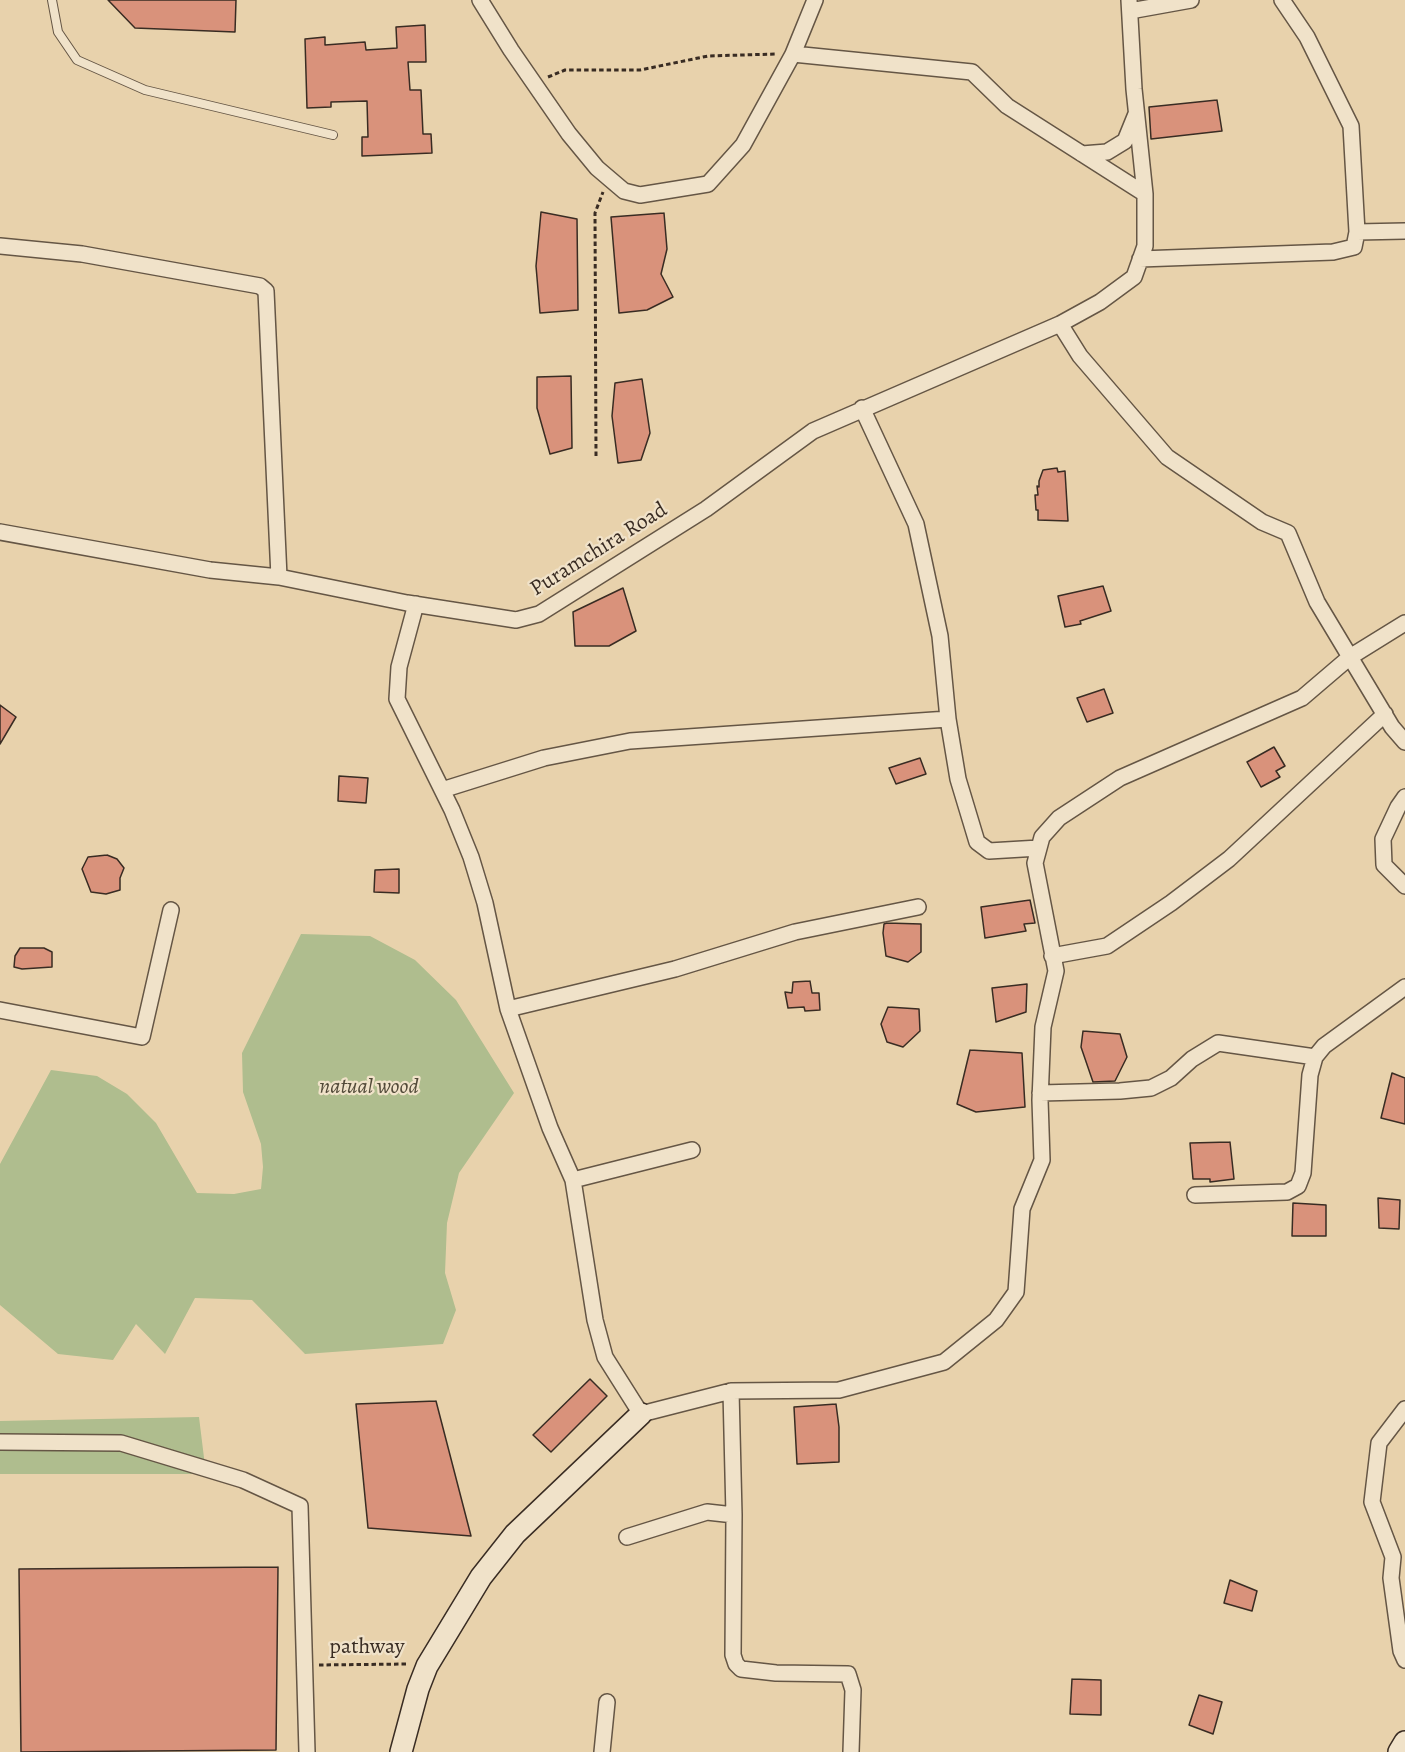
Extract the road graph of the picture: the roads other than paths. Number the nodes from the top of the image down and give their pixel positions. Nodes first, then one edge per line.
1 (52, 0) edge
2 (480, 0) edge
3 (815, 0) edge
4 (1191, 0) edge
5 (1282, 0) edge
6 (1130, 5) edge
7 (793, 54) junction
8 (1137, 112) junction
9 (333, 135) dead end
10 (1082, 154) junction
11 (1145, 194) junction
12 (1405, 231) edge
13 (1357, 232) junction
14 (0, 246) edge
15 (1140, 259) junction
16 (1060, 324) junction
17 (862, 408) junction
18 (0, 532) edge
19 (279, 577) junction
20 (416, 604) junction
21 (1405, 623) edge
22 (1350, 657) junction
23 (1385, 714) junction
24 (948, 719) junction
25 (1405, 742) edge
26 (442, 790) junction
27 (1405, 797) edge
28 (1039, 848) junction
29 (1405, 886) edge
30 (918, 907) dead end
31 (171, 910) dead end
32 (1052, 956) junction
33 (1405, 987) edge
34 (508, 1009) junction
35 (0, 1010) edge
36 (1315, 1057) junction
37 (1040, 1092) junction
38 (692, 1150) dead end
39 (573, 1180) junction
40 (1195, 1195) dead end
41 (731, 1391) junction
42 (1405, 1409) edge
43 (641, 1414) junction
44 (0, 1442) edge
45 (734, 1515) junction
46 (627, 1537) dead end
47 (1405, 1660) edge
48 (607, 1702) dead end
49 (1405, 1742) edge
50 (307, 1752) edge
51 (401, 1752) edge
52 (602, 1752) edge
53 (851, 1752) edge
54 (1399, 1752) edge

1 - 9 lane
2 - 7 street
3 - 7 street
4 - 6 street
5 - 13 street
6 - 8 street
7 - 10 street
8 - 10 street
8 - 11 street
10 - 11 street
11 - 15 street
12 - 13 street
13 - 15 street
14 - 19 street
15 - 16 street, Puramchira Road
16 - 17 street, Puramchira Road
16 - 22 street
17 - 20 street, Puramchira Road
17 - 24 street
18 - 19 street, Puramchira Road
19 - 20 street, Puramchira Road
20 - 26 street
21 - 22 street
22 - 23 street
22 - 28 street
23 - 25 street
23 - 32 street
24 - 26 street
24 - 28 street
26 - 34 street
27 - 29 street
28 - 32 street
30 - 34 street
31 - 35 street
32 - 37 street
33 - 36 street
34 - 39 street
36 - 37 street
36 - 40 street
37 - 41 street
38 - 39 street
39 - 43 street
41 - 43 street
41 - 45 street
42 - 47 street
43 - 51 street
44 - 50 street
45 - 46 street
45 - 53 street
48 - 52 street
49 - 54 street

